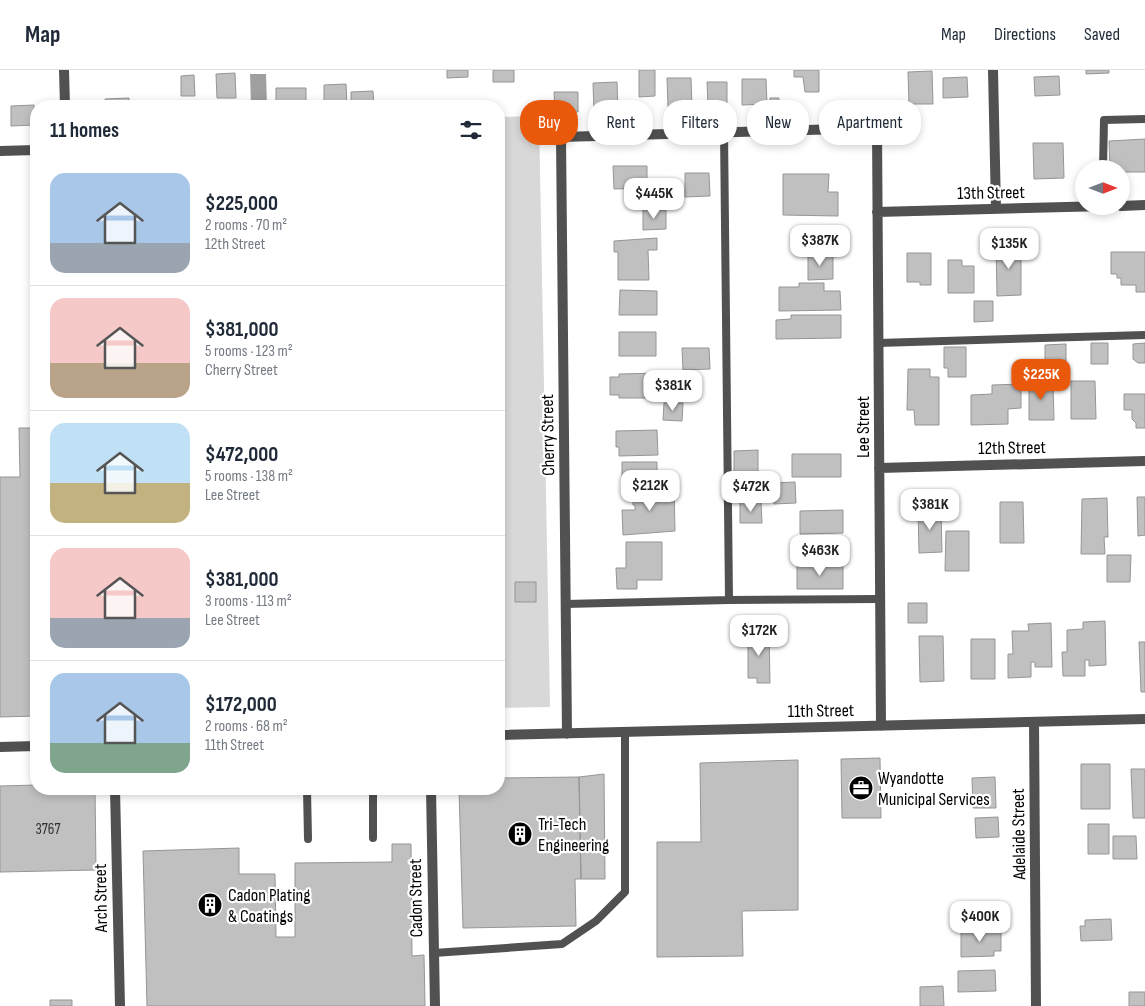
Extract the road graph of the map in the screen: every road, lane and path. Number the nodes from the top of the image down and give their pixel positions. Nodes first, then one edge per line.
1 (64, 70) edge
2 (993, 70) edge
3 (65, 100) edge
4 (1145, 119) edge
5 (737, 131) edge
6 (663, 133) edge
7 (724, 145) edge
8 (30, 150) edge
9 (0, 151) edge
10 (1103, 160) edge
11 (1145, 205) edge
12 (1130, 206) edge
13 (1075, 207) edge
14 (996, 209) junction
15 (877, 212) junction
16 (1145, 335) edge
17 (878, 343) junction
18 (1145, 461) edge
19 (879, 468) junction
20 (880, 598) junction
21 (728, 600) junction
22 (566, 604) junction
23 (1145, 719) edge
24 (1034, 722) junction
25 (881, 726) junction
26 (625, 732) junction
27 (567, 734) junction
28 (505, 735) edge
29 (30, 746) edge
30 (0, 747) edge
31 (115, 795) edge
32 (307, 795) edge
33 (373, 795) edge
34 (430, 795) edge
35 (373, 838) dead end
36 (308, 839) dead end
37 (434, 953) junction
38 (120, 1006) edge
39 (435, 1006) edge
40 (1036, 1006) edge

1 - 3 street
2 - 14 street
4 - 10 lane
5 - 15 street, Lee Street
6 - 22 street, Cherry Street
7 - 21 lane
8 - 9 street
11 - 12 street
13 - 14 street, 13th Street
14 - 15 street, 13th Street
15 - 17 street, Lee Street
16 - 17 lane
17 - 19 street, Lee Street
18 - 19 street, 12th Street
19 - 20 street, Lee Street
20 - 21 lane
20 - 25 street, Lee Street
21 - 22 lane
22 - 27 street, Cherry Street
23 - 24 street, 11th Street
24 - 25 street, 11th Street
24 - 40 street, Adelaide Street
25 - 26 street, 11th Street
26 - 27 street, 11th Street
26 - 37 lane
27 - 28 street, 11th Street
29 - 30 street
31 - 38 street, Arch Street
32 - 36 lane
33 - 35 lane
34 - 37 street, Cadon Street
37 - 39 street, Cadon Street

